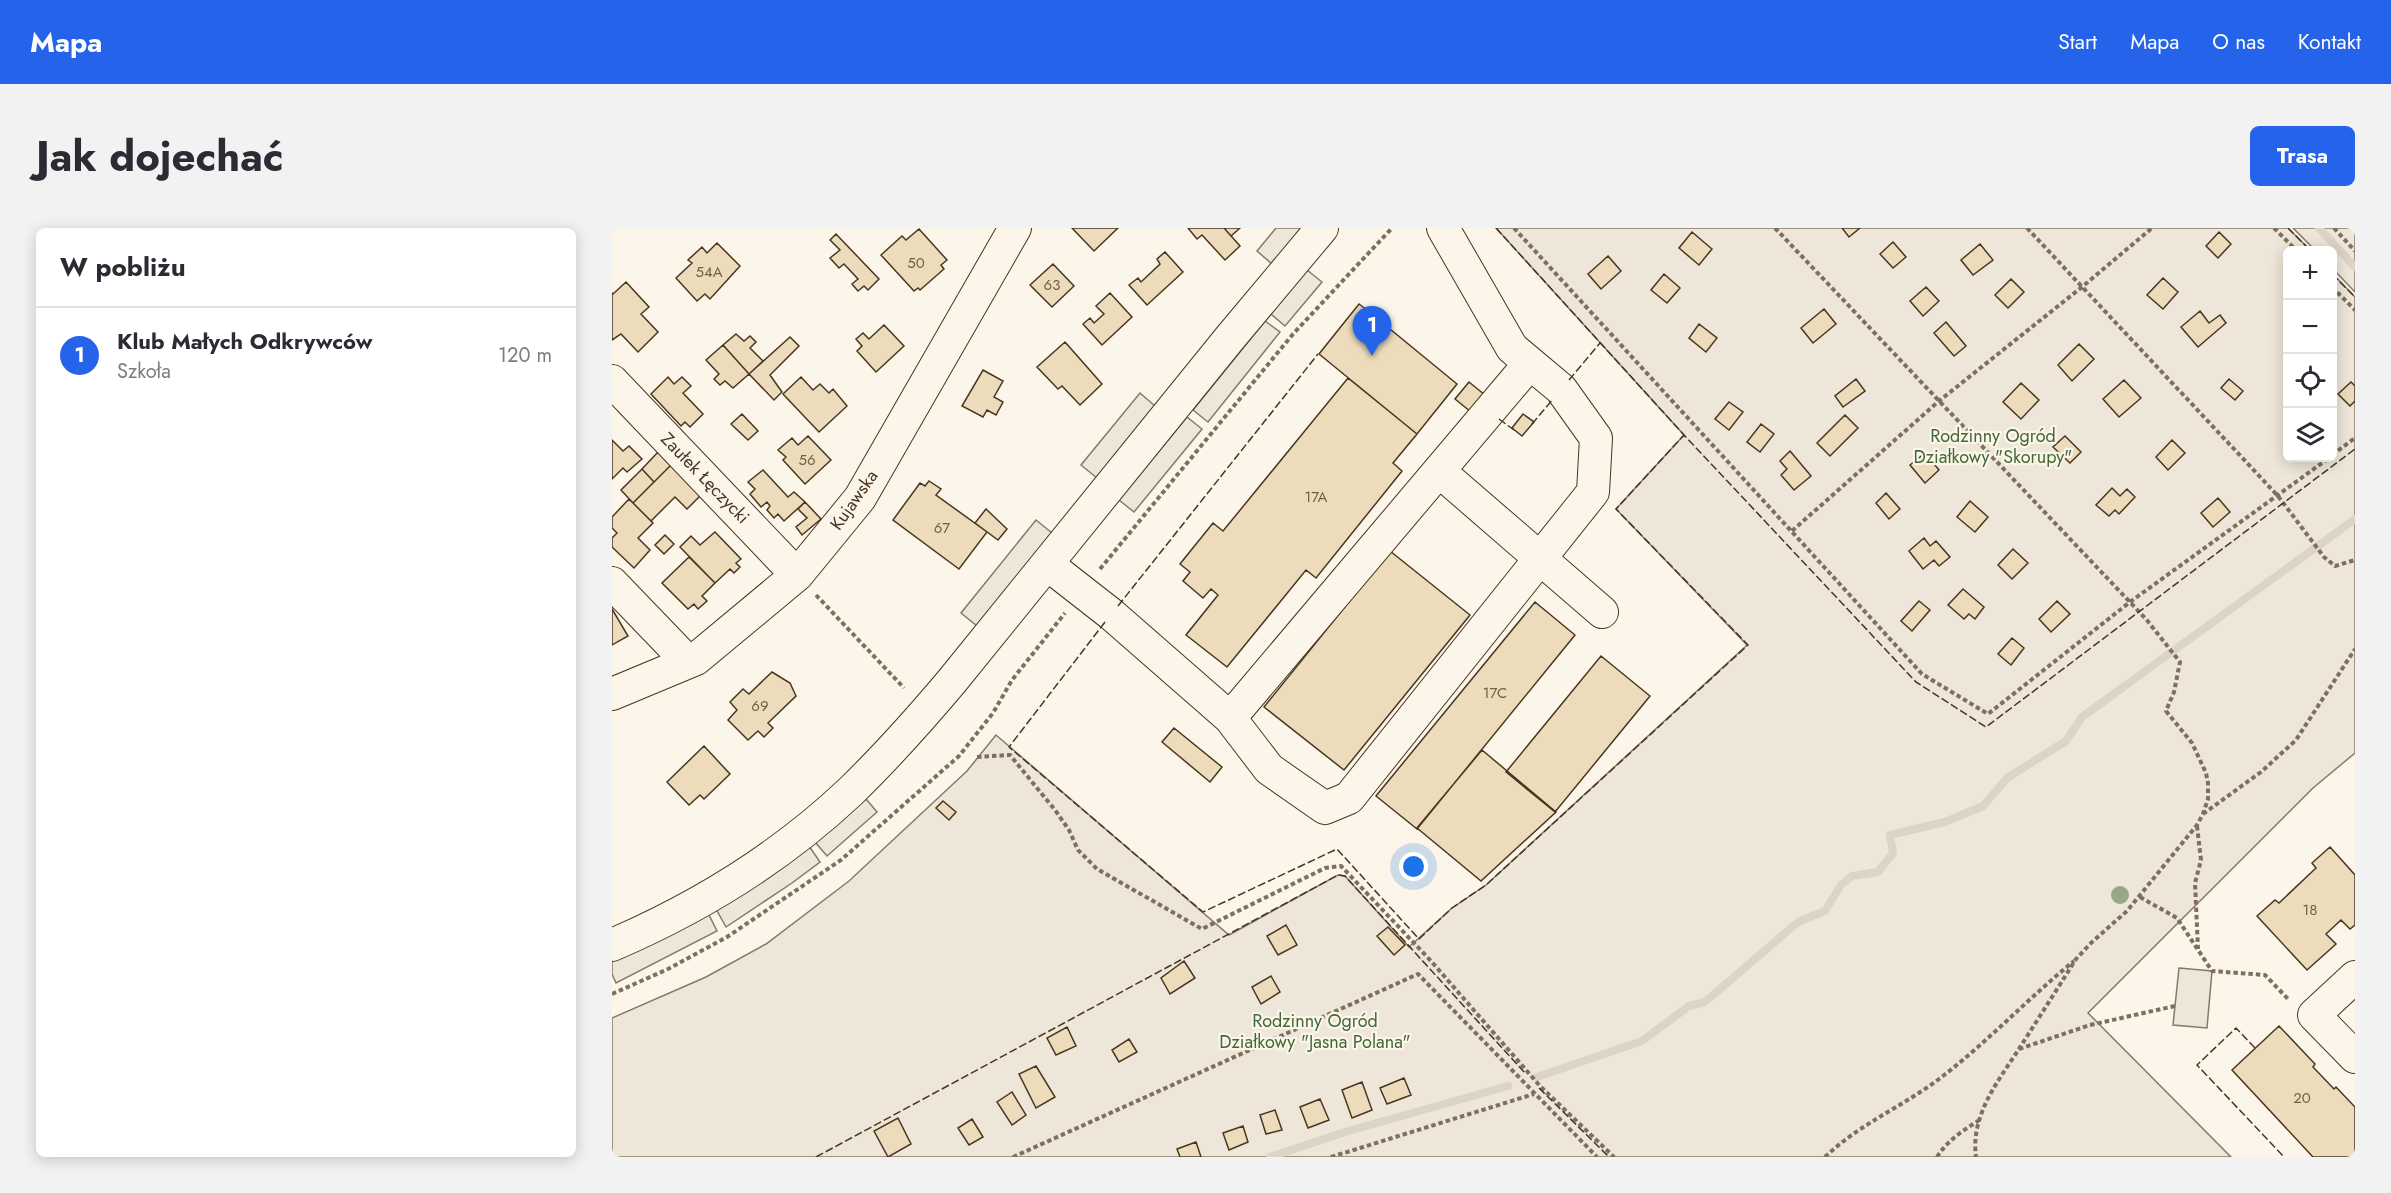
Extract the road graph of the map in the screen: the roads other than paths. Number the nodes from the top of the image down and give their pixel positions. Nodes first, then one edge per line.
1 (1015, 228) edge
2 (1322, 228) edge
3 (1443, 228) edge
4 (1530, 363) junction
5 (612, 381) edge
6 (1439, 471) junction
7 (1540, 559) junction
8 (1047, 564) junction
9 (797, 575) junction
10 (612, 583) edge
11 (1602, 612) dead end
12 (688, 662) junction
13 (612, 694) edge
14 (1230, 718) junction
15 (612, 945) edge
16 (2355, 977) edge
17 (2355, 1057) edge

1 - 9 street, Kujawska
2 - 8 street
3 - 4 street
4 - 6 street
4 - 7 street
5 - 9 street, Zaułek Łęczycki
6 - 7 street
6 - 14 street
7 - 11 street
7 - 14 street
8 - 14 street
8 - 15 street
9 - 12 street, Kujawska
10 - 12 street
12 - 13 street, Kujawska
16 - 17 street

